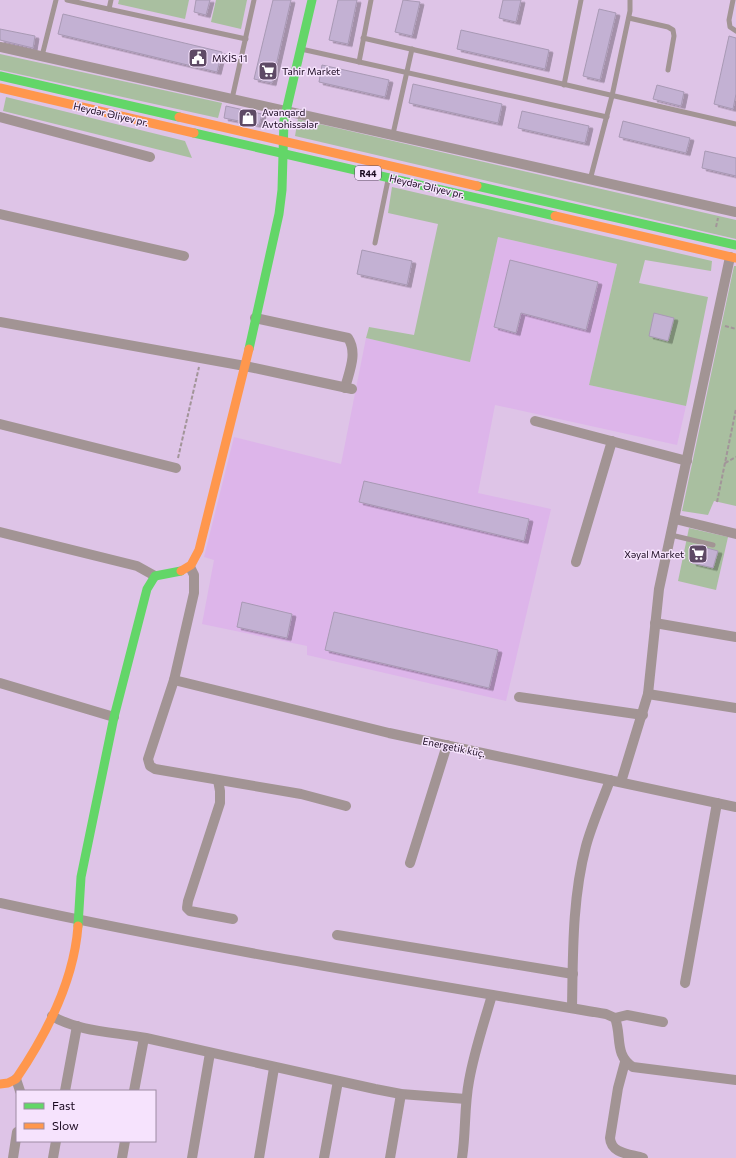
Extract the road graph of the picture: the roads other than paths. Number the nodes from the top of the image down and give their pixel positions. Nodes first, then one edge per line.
1 (56, 0) edge
2 (68, 0) edge
3 (111, 0) edge
4 (254, 0) edge
5 (312, 0) edge
6 (371, 0) edge
7 (581, 0) edge
8 (630, 0) edge
9 (733, 0) edge
10 (109, 9) junction
11 (629, 18) junction
12 (736, 31) edge
13 (363, 38) junction
14 (246, 39) junction
15 (0, 47) edge
16 (300, 49) junction
17 (412, 49) junction
18 (42, 56) junction
19 (359, 62) junction
20 (668, 70) dead end
21 (406, 73) junction
22 (0, 76) edge
23 (564, 85) junction
24 (0, 88) edge
25 (612, 96) junction
26 (232, 99) junction
27 (285, 110) junction
28 (0, 117) edge
29 (607, 118) junction
30 (736, 124) edge
31 (393, 134) junction
32 (283, 140) junction
33 (282, 154) junction
34 (150, 157) dead end
35 (388, 178) junction
36 (590, 180) junction
37 (736, 212) edge
38 (0, 214) edge
39 (375, 243) dead end
40 (736, 245) edge
41 (184, 256) dead end
42 (733, 257) edge
43 (256, 318) junction
44 (0, 322) edge
45 (245, 366) junction
46 (535, 421) dead end
47 (0, 424) edge
48 (612, 441) junction
49 (687, 460) junction
50 (176, 468) road end
51 (675, 519) junction
52 (0, 532) edge
53 (736, 534) edge
54 (671, 535) junction
55 (713, 544) dead end
56 (576, 562) dead end
57 (190, 567) junction
58 (155, 576) junction
59 (655, 624) junction
60 (736, 637) edge
61 (174, 680) junction
62 (0, 683) edge
63 (648, 694) junction
64 (519, 697) dead end
65 (736, 708) edge
66 (643, 715) junction
67 (114, 717) junction
68 (447, 745) junction
69 (218, 780) junction
70 (610, 780) junction
71 (621, 782) junction
72 (717, 803) junction
73 (346, 806) dead end
74 (736, 807) edge
75 (410, 863) dead end
76 (0, 903) edge
77 (233, 919) dead end
78 (79, 920) junction
79 (337, 935) dead end
80 (573, 974) junction
81 (685, 983) dead end
82 (492, 995) junction
83 (572, 1008) junction
84 (52, 1016) junction
85 (614, 1018) junction
86 (663, 1022) dead end
87 (77, 1026) junction
88 (144, 1038) junction
89 (210, 1053) junction
90 (625, 1062) junction
91 (274, 1068) junction
92 (16, 1079) junction
93 (736, 1080) edge
94 (338, 1081) junction
95 (0, 1084) edge
96 (20, 1090) edge
97 (65, 1090) edge
98 (134, 1090) edge
99 (401, 1094) junction
100 (466, 1099) junction
101 (16, 1141) edge
102 (56, 1142) edge
103 (125, 1142) edge
104 (14, 1158) edge
105 (53, 1158) edge
106 (122, 1158) edge
107 (192, 1158) edge
108 (259, 1158) edge
109 (324, 1158) edge
110 (390, 1158) edge
111 (462, 1158) edge
112 (644, 1158) edge

1 - 18 lane
2 - 10 lane
3 - 10 lane
4 - 14 lane
5 - 16 main road
6 - 13 lane
7 - 23 lane
8 - 11 lane
9 - 12 lane
10 - 14 lane
11 - 20 lane
11 - 25 lane
13 - 17 lane
13 - 19 lane
14 - 26 lane
15 - 18 street
16 - 19 lane
16 - 27 main road
17 - 21 lane
17 - 23 lane
18 - 26 street
19 - 21 lane
21 - 29 lane
21 - 31 lane
22 - 32 main road, Heydər Əliyev pr. / R44
23 - 25 lane
24 - 33 main road, Heydər Əliyev pr. / R44
25 - 29 lane
25 - 30 lane
26 - 27 street
27 - 31 street
27 - 32 main road
28 - 34 street
29 - 36 lane
31 - 36 street
32 - 33 main road
32 - 40 main road, Heydər Əliyev pr. / R44
33 - 35 main road, Heydər Əliyev pr. / R44
33 - 43 main road
35 - 39 lane
35 - 42 main road, Heydər Əliyev pr. / R44
36 - 37 street
38 - 41 street
42 - 49 street
43 - 45 main road
43 - 45 street
44 - 45 street
45 - 57 main road
46 - 48 street
47 - 50 street
48 - 49 street
48 - 56 street
49 - 51 street
51 - 53 street
51 - 54 street
52 - 58 street
54 - 55 lane
54 - 59 street
57 - 58 main road
57 - 61 street
58 - 67 main road
59 - 60 street
59 - 63 street
61 - 68 street, Energetik küç.
61 - 69 street
62 - 67 street
63 - 65 street
63 - 66 street
64 - 66 street
66 - 71 street
67 - 78 main road
68 - 70 street, Energetik küç.
68 - 75 street
69 - 73 street
69 - 77 street
70 - 71 street, Energetik küç.
70 - 80 street
71 - 72 street, Energetik küç.
72 - 74 street, Energetik küç.
72 - 81 street
76 - 78 street
78 - 82 street
78 - 84 main road
79 - 80 street
80 - 83 street
82 - 83 street
82 - 100 street
83 - 85 street
84 - 87 street
84 - 92 main road
85 - 86 street
85 - 90 street
87 - 88 street
87 - 97 street
88 - 89 street
88 - 98 street
89 - 91 street
89 - 107 street
90 - 93 street
90 - 112 street
91 - 94 street
91 - 108 street
92 - 95 main road
92 - 96 street
94 - 99 street
94 - 109 street
99 - 100 street
99 - 110 street
100 - 111 street
101 - 104 street
102 - 105 street
103 - 106 street

